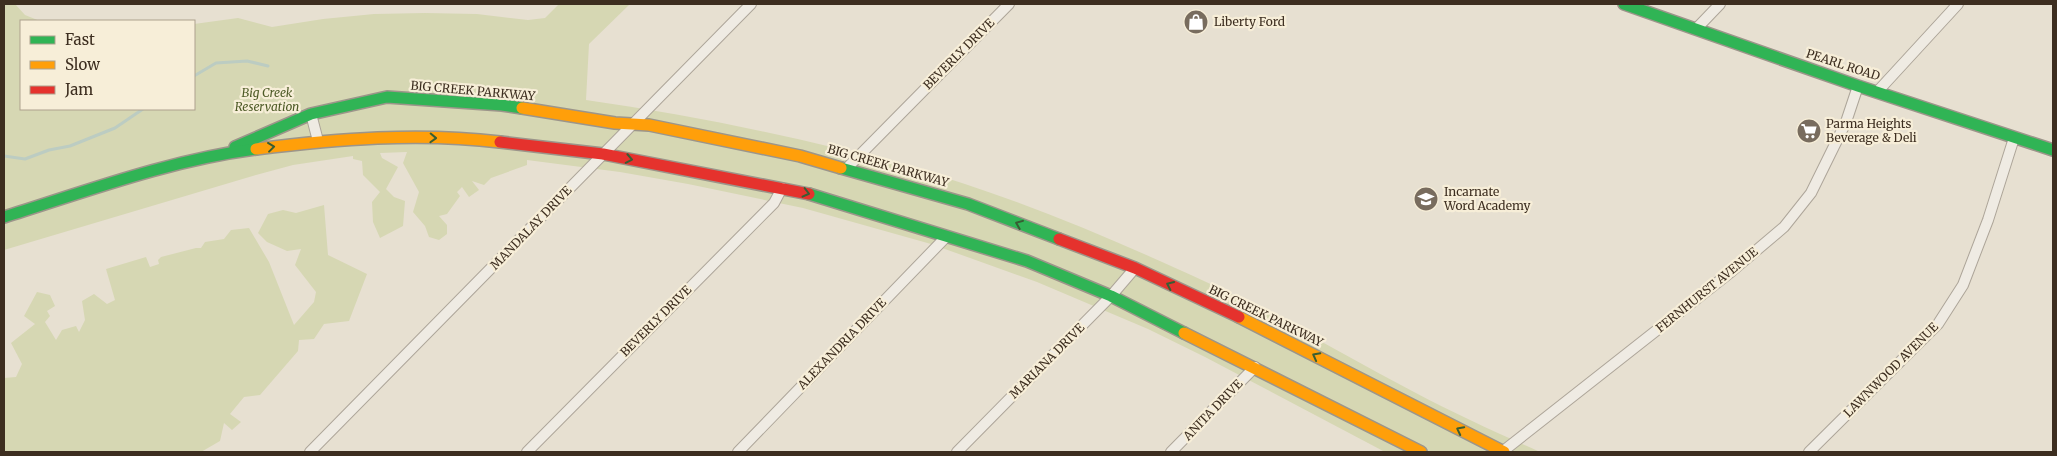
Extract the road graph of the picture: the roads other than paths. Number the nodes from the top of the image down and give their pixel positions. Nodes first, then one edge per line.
1 (751, 4) edge
2 (1008, 4) edge
3 (1624, 4) edge
4 (1720, 4) edge
5 (1958, 4) edge
6 (1697, 28) junction
7 (1858, 86) junction
8 (1878, 91) junction
9 (311, 114) junction
10 (633, 124) junction
11 (2014, 138) junction
12 (318, 140) junction
13 (2053, 150) edge
14 (223, 153) junction
15 (603, 154) junction
16 (847, 168) junction
17 (782, 188) junction
18 (4, 216) edge
19 (946, 237) junction
20 (1135, 268) junction
21 (1111, 296) junction
22 (1255, 367) junction
23 (310, 452) edge
24 (527, 452) edge
25 (738, 452) edge
26 (957, 452) edge
27 (1171, 452) edge
28 (1421, 452) edge
29 (1503, 452) edge
30 (1809, 452) edge

1 - 10 street, MANDALAY DRIVE
2 - 16 street, BEVERLY DRIVE
3 - 6 street, PEARL ROAD
4 - 6 street
5 - 8 street
6 - 7 street, PEARL ROAD
7 - 8 street, PEARL ROAD
7 - 29 street, FERNHURST AVENUE
8 - 11 street, PEARL ROAD
9 - 10 street, BIG CREEK PARKWAY
9 - 12 street
9 - 14 street, BIG CREEK PARKWAY
10 - 15 street, MANDALAY DRIVE
10 - 16 street, BIG CREEK PARKWAY
11 - 13 street, PEARL ROAD
11 - 30 street, LAWNWOOD AVENUE
14 -> 12 street, BIG CREEK PARKWAY
12 -> 15 street, BIG CREEK PARKWAY
14 - 18 street, BIG CREEK PARKWAY
15 -> 17 street, BIG CREEK PARKWAY
15 - 23 street, MANDALAY DRIVE
20 -> 16 street, BIG CREEK PARKWAY
17 -> 19 street, BIG CREEK PARKWAY
17 - 24 street, BEVERLY DRIVE
19 - 21 street, BIG CREEK PARKWAY
19 - 25 street, ALEXANDRIA DRIVE
20 - 21 street, MARIANA DRIVE
29 -> 20 street, BIG CREEK PARKWAY
21 - 22 street, BIG CREEK PARKWAY
21 - 26 street, MARIANA DRIVE
22 - 27 street, ANITA DRIVE
22 - 28 street, BIG CREEK PARKWAY

